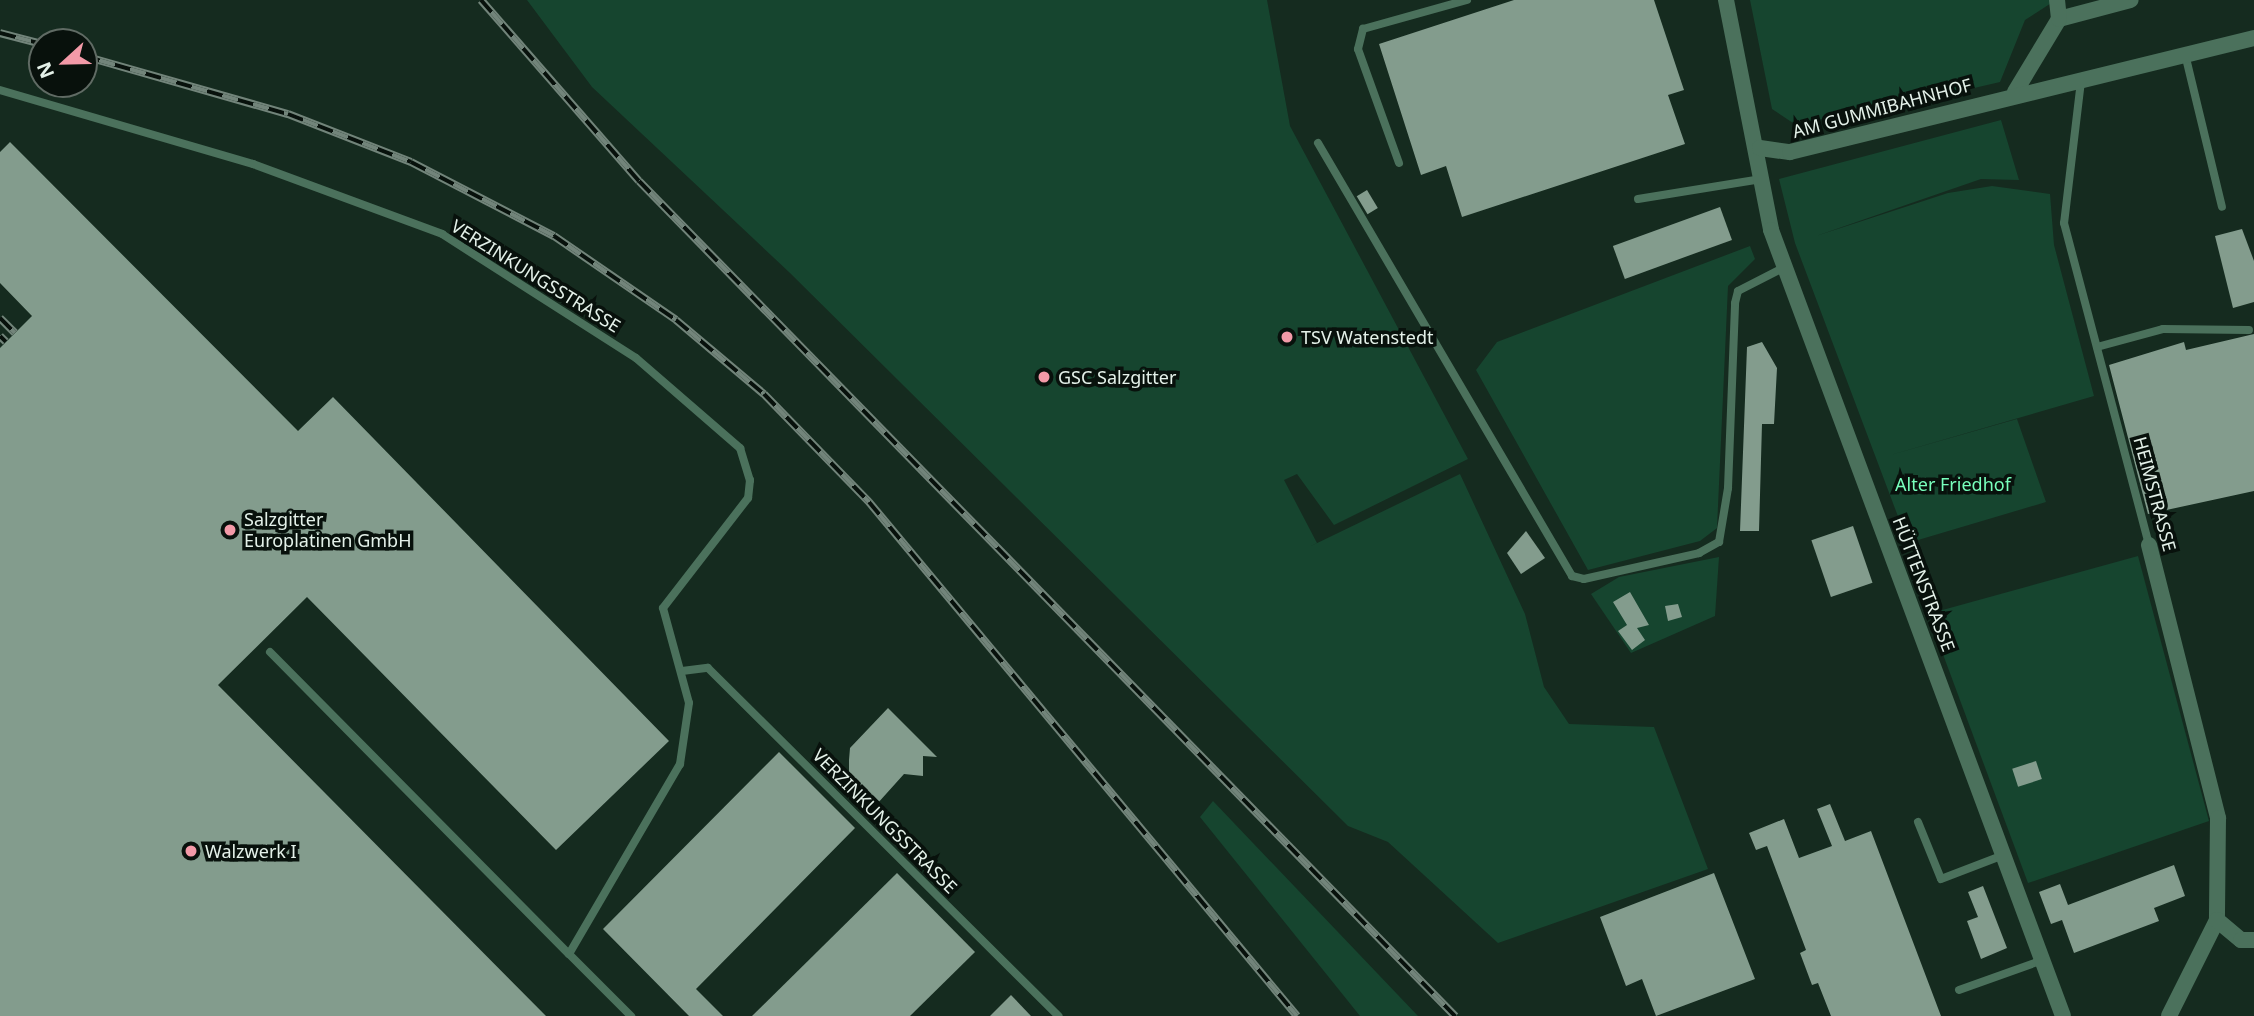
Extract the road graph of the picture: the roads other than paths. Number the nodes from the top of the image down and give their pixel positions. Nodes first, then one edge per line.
1 (1467, 0) edge
2 (1726, 0) edge
3 (2057, 0) edge
4 (2131, 0) edge
5 (2059, 19) junction
6 (2254, 38) edge
7 (2186, 54) junction
8 (2082, 77) junction
9 (0, 90) edge
10 (2015, 92) junction
11 (1318, 143) dead end
12 (1760, 148) junction
13 (1399, 163) dead end
14 (1761, 179) junction
15 (1638, 199) dead end
16 (2222, 207) dead end
17 (1785, 267) junction
18 (2249, 330) dead end
19 (2097, 347) junction
20 (2149, 545) joint
21 (270, 652) dead end
22 (682, 671) junction
23 (1918, 822) dead end
24 (2004, 855) junction
25 (2217, 920) junction
26 (2254, 940) edge
27 (569, 954) junction
28 (2043, 960) junction
29 (1959, 990) dead end
30 (631, 1016) edge
31 (1059, 1016) edge
32 (2063, 1016) edge
33 (2169, 1016) edge

1 - 13 lane
2 - 12 street, HÜTTENSTRASSE
3 - 5 street
4 - 5 street
5 - 10 street
6 - 7 street, AM GUMMIBAHNHOF
7 - 8 street, AM GUMMIBAHNHOF
7 - 16 lane
8 - 10 street, AM GUMMIBAHNHOF
8 - 19 lane, HEIMSTRASSE
9 - 22 lane, VERZINKUNGSSTRASSE
10 - 12 street, AM GUMMIBAHNHOF
11 - 17 lane
12 - 14 street, HÜTTENSTRASSE
14 - 15 lane
14 - 17 street, HÜTTENSTRASSE
17 - 24 street, HÜTTENSTRASSE
18 - 19 lane
19 - 20 lane, HEIMSTRASSE
20 - 25 street, HEIMSTRASSE
21 - 27 lane
22 - 27 lane, VERZINKUNGSSTRASSE
22 - 31 lane, VERZINKUNGSSTRASSE
23 - 24 lane
24 - 28 street, HÜTTENSTRASSE
25 - 26 street
25 - 33 street
27 - 30 lane
28 - 29 lane
28 - 32 street, HÜTTENSTRASSE

